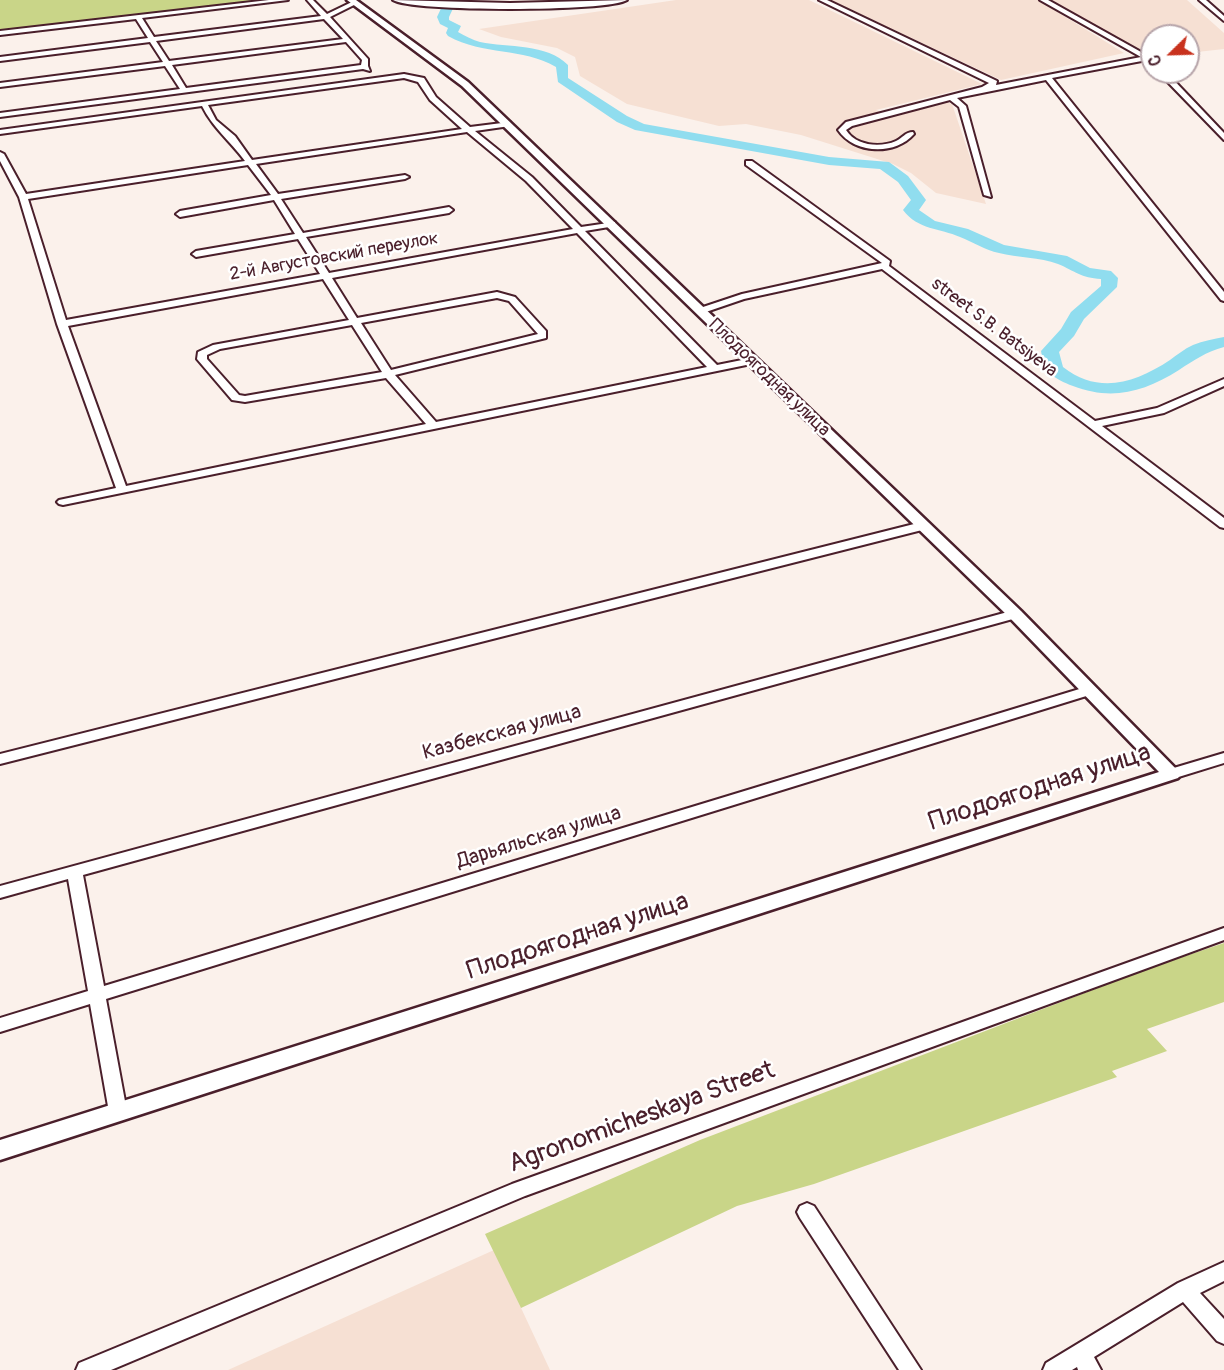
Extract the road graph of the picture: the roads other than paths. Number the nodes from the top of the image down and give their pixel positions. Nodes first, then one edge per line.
1 (285, 0) edge
2 (310, 0) edge
3 (397, 0) edge
4 (623, 0) edge
5 (822, 0) edge
6 (1042, 0) edge
7 (1202, 0) edge
8 (602, 1) edge
9 (352, 2) edge
10 (138, 17) junction
11 (325, 17) junction
12 (1224, 19) edge
13 (0, 33) edge
14 (153, 39) junction
15 (348, 40) junction
16 (1140, 54) edge
17 (0, 59) edge
18 (1140, 62) edge
19 (167, 64) junction
20 (364, 66) junction
21 (1048, 78) junction
22 (378, 80) junction
23 (1173, 84) edge
24 (0, 85) edge
25 (985, 89) junction
26 (184, 90) junction
27 (952, 98) junction
28 (204, 104) junction
29 (0, 115) edge
30 (507, 124) junction
31 (468, 130) junction
32 (0, 132) edge
33 (910, 134) dead end
34 (1224, 138) edge
35 (0, 154) edge
36 (249, 163) junction
37 (749, 163) dead end
38 (405, 177) dead end
39 (988, 195) dead end
40 (23, 197) junction
41 (276, 197) junction
42 (448, 210) dead end
43 (180, 214) dead end
44 (612, 224) junction
45 (578, 230) junction
46 (300, 235) junction
47 (196, 254) dead end
48 (884, 266) junction
49 (326, 275) junction
50 (1224, 298) edge
51 (700, 311) junction
52 (355, 321) junction
53 (62, 324) junction
54 (752, 361) junction
55 (716, 369) junction
56 (388, 374) junction
57 (1224, 382) edge
58 (1095, 424) junction
59 (433, 426) junction
60 (122, 489) junction
61 (63, 502) dead end
62 (1224, 524) edge
63 (922, 526) junction
64 (1015, 614) junction
65 (1091, 690) junction
66 (1224, 758) edge
67 (0, 759) edge
68 (1172, 774) junction
69 (75, 872) junction
70 (0, 892) edge
71 (1224, 934) edge
72 (96, 996) junction
73 (0, 1025) edge
74 (118, 1112) junction
75 (0, 1150) edge
76 (807, 1212) dead end
77 (1224, 1271) edge
78 (1185, 1290) junction
79 (1224, 1334) edge
80 (1086, 1362) edge
81 (86, 1370) edge
82 (911, 1370) edge
83 (1053, 1370) edge

1 - 10 street
2 - 11 street
3 - 8 main road
4 - 8 main road
5 - 25 street
6 - 16 street
7 - 12 street
9 - 11 street
9 - 30 street, Плодоягодная улица
10 - 13 street
10 - 14 street
11 - 14 street
11 - 15 street
14 - 17 street
14 - 19 street
15 - 19 street
15 - 20 street
18 - 21 street
19 - 24 street
19 - 26 street
20 - 22 street
20 - 26 street
21 - 25 street
21 - 50 street
22 - 28 street
22 - 31 street
23 - 34 street
25 - 27 street
26 - 29 street
27 - 33 street
27 - 39 street
28 - 32 street
28 - 36 street
30 - 31 street
30 - 44 street, Плодоягодная улица
31 - 36 street
31 - 45 street
35 - 40 street
36 - 40 street
36 - 41 street
37 - 48 street, street S.B. Batsiyeva
38 - 41 street
40 - 53 street
41 - 43 street
41 - 46 street
42 - 46 street
44 - 45 street, 2-й Августовский переулок
44 - 51 street, Плодоягодная улица
45 - 49 street, 2-й Августовский переулок
45 - 55 street
46 - 47 street
46 - 49 street
48 - 51 street
48 - 58 street, street S.B. Batsiyeva
49 - 52 street
49 - 53 street, 2-й Августовский переулок
51 - 54 street, Плодоягодная улица
52 - 56 street
52 - 56 street
52 - 56 street
53 - 60 street
54 - 55 street
54 - 63 street, Плодоягодная улица
55 - 59 street
56 - 59 street
57 - 58 street
58 - 62 street, street S.B. Batsiyeva
59 - 60 street
60 - 61 street
63 - 64 street, Плодоягодная улица
63 - 67 street
64 - 65 street, Плодоягодная улица
64 - 69 street, Казбекская улица
65 - 68 street, Плодоягодная улица
65 - 72 street, Дарьяльская улица
66 - 68 street, Плодоягодная улица
68 - 74 street, Плодоягодная улица
69 - 70 street, Казбекская улица
69 - 72 street
71 - 81 street, Agronomicheskaya Street
72 - 73 street, Дарьяльская улица
72 - 74 street
74 - 75 street, Плодоягодная улица
76 - 82 street
77 - 78 street
78 - 79 street
78 - 80 street
80 - 83 street

